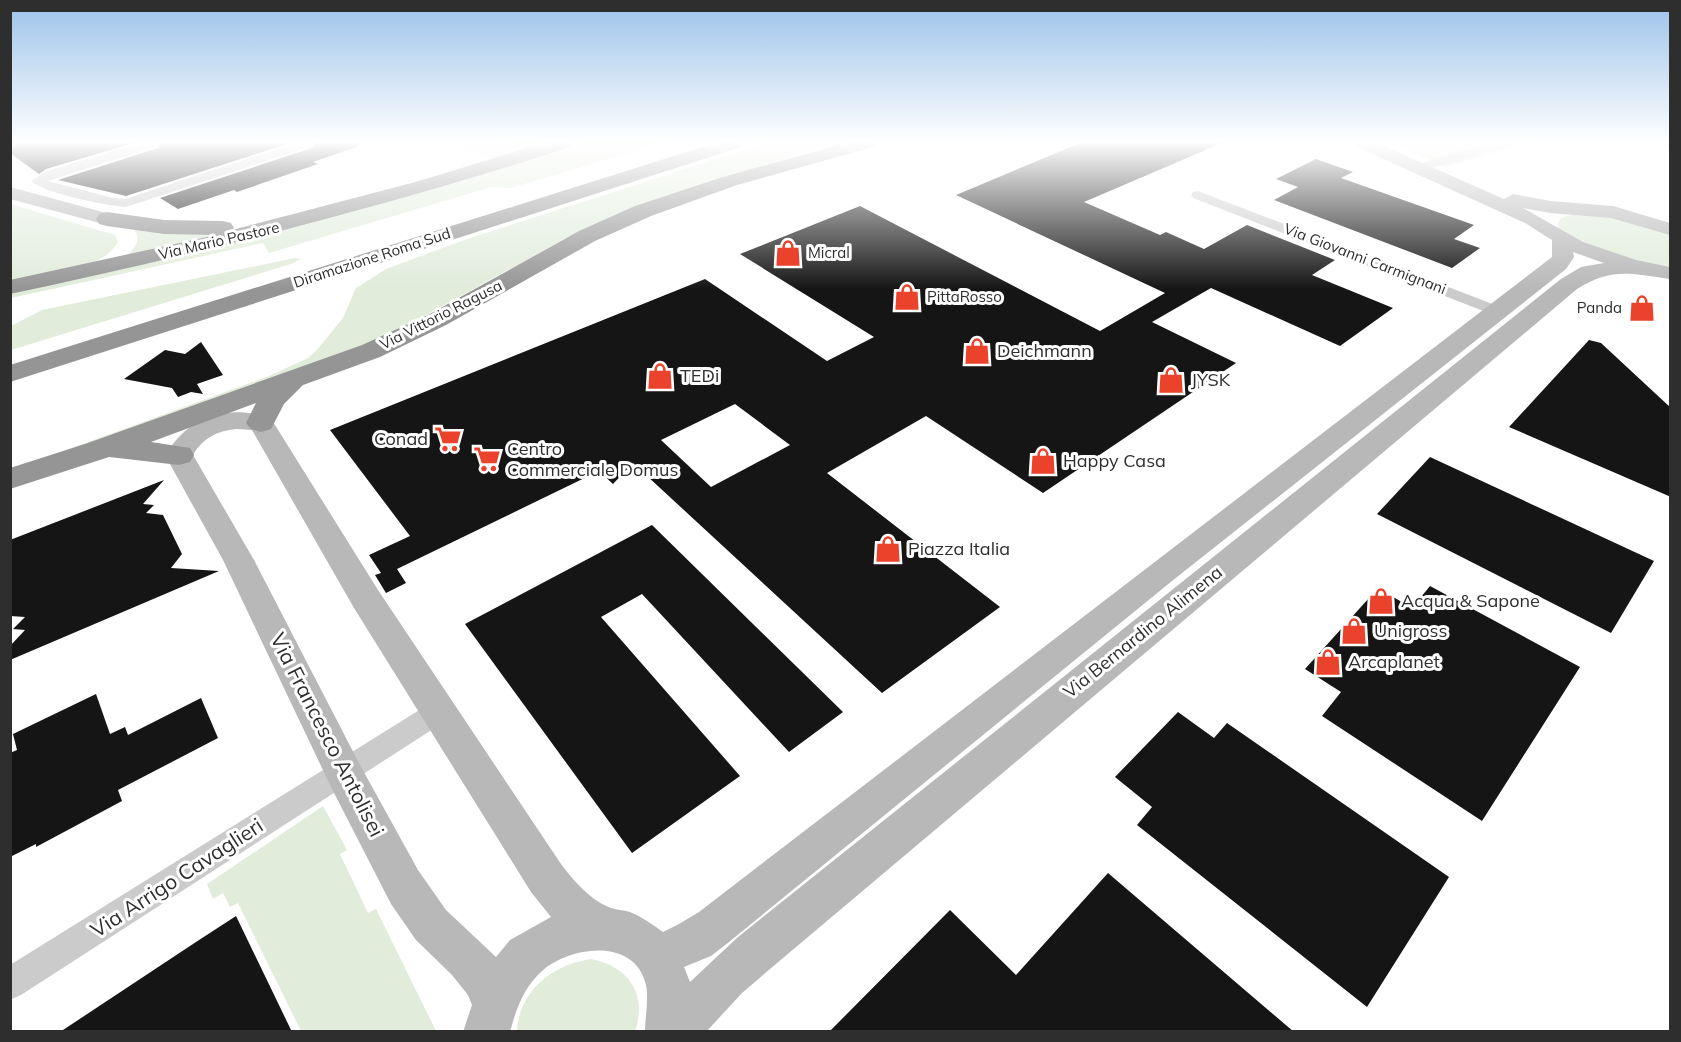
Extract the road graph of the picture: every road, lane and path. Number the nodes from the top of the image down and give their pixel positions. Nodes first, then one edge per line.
1 (71, 192) edge
2 (160, 192) edge
3 (413, 192) edge
4 (551, 192) edge
5 (582, 192) edge
6 (699, 192) edge
7 (1471, 192) edge
8 (1492, 192) edge
9 (10, 193) edge
10 (1198, 195) dead end
11 (340, 211) junction
12 (107, 219) junction
13 (1562, 227) junction
14 (1671, 229) edge
15 (1637, 267) junction
16 (1671, 273) edge
17 (64, 276) junction
18 (1671, 280) edge
19 (10, 287) edge
20 (1497, 311) junction
21 (10, 361) edge
22 (10, 374) edge
23 (293, 379) junction
24 (261, 423) junction
25 (96, 451) junction
26 (179, 455) junction
27 (10, 479) edge
28 (438, 712) junction
29 (344, 771) junction
30 (600, 926) junction
31 (656, 957) junction
32 (10, 984) edge
33 (490, 1016) edge
34 (668, 1032) edge
35 (674, 1032) edge

1 - 2 street
3 - 11 highway, Via Mario Pastore
4 - 21 highway, Diramazione Roma Sud
5 - 22 highway, Diramazione Roma Sud
6 - 23 highway, Via Vittorio Ragusa
7 - 13 street
8 - 13 street
9 - 12 street
10 - 20 street, Via Giovanni Carmignani
11 - 12 highway
11 - 17 highway, Via Mario Pastore
12 - 17 highway
13 - 14 street
13 - 15 street
13 - 20 street, Via Bernardino Alimena
15 - 16 street
15 - 18 street
15 - 35 street, Via Bernardino Alimena
17 - 19 highway, Via Mario Pastore
20 - 31 street, Via Bernardino Alimena
23 - 24 highway
23 - 25 highway, Via Vittorio Ragusa
24 - 26 street
24 - 28 street
25 - 26 highway
25 - 27 highway, Via Vittorio Ragusa
26 - 29 street, Via Francesco Antolisei
28 - 29 street, Via Arrigo Cavaglieri
28 - 30 street
29 - 32 street, Via Arrigo Cavaglieri
29 - 33 street, Via Francesco Antolisei
30 - 31 street
30 - 33 street
31 - 34 street

